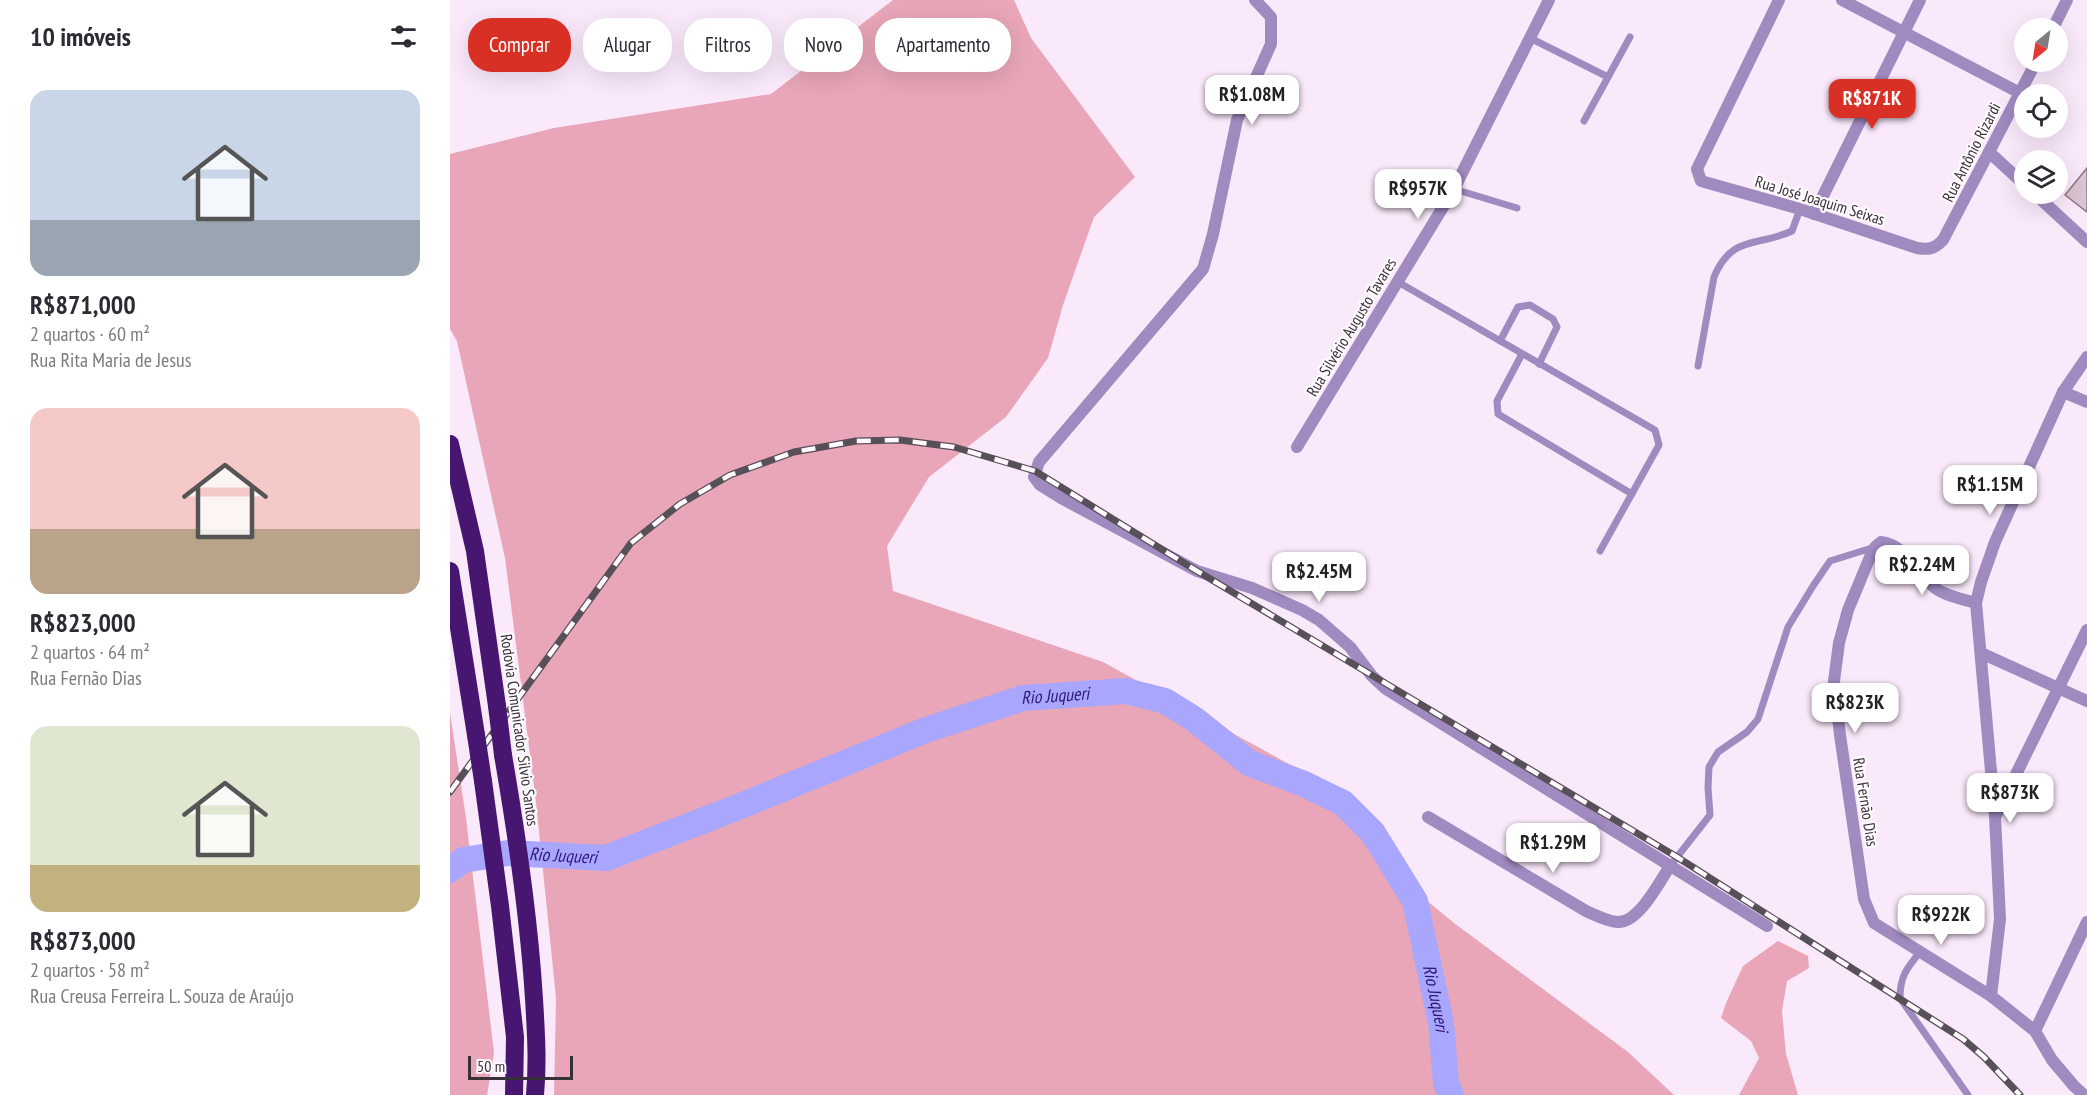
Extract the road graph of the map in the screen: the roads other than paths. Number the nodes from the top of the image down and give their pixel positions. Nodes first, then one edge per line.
1 (1255, 0) edge
2 (1549, 0) edge
3 (1779, 0) edge
4 (1842, 0) edge
5 (1920, 0) edge
6 (2067, 0) edge
7 (2058, 18) edge
8 (1904, 33) junction
9 (1630, 37) dead end
10 (1530, 38) junction
11 (1608, 77) junction
12 (2014, 90) edge
13 (2014, 104) edge
14 (1584, 121) dead end
15 (1989, 152) junction
16 (2014, 174) edge
17 (1454, 189) junction
18 (2046, 204) edge
19 (1517, 208) dead end
20 (1800, 209) junction
21 (1814, 214) junction
22 (2087, 242) edge
23 (1928, 250) joint
24 (1398, 282) junction
25 (1500, 341) junction
26 (1522, 354) junction
27 (2087, 357) edge
28 (1539, 364) junction
29 (1698, 366) dead end
30 (2063, 392) junction
31 (2087, 402) edge
32 (450, 444) edge
33 (1297, 447) dead end
34 (1632, 494) junction
35 (1875, 547) junction
36 (1600, 551) dead end
37 (450, 572) edge
38 (1976, 603) junction
39 (2087, 630) edge
40 (1981, 653) junction
41 (2060, 688) junction
42 (2087, 701) edge
43 (1995, 816) junction
44 (1428, 817) dead end
45 (1670, 866) junction
46 (2087, 922) edge
47 (1767, 926) dead end
48 (1920, 952) junction
49 (1991, 996) junction
50 (2036, 1031) junction
51 (514, 1095) edge
52 (535, 1095) edge
53 (1968, 1095) edge
54 (2084, 1095) edge

1 - 45 street
2 - 10 street, Rua Silvério Augusto Tavares
3 - 20 street, Rua José Joaquim Seixas
4 - 8 street
5 - 8 street
6 - 7 street
8 - 12 street
8 - 21 street
9 - 11 lane
10 - 11 lane
10 - 17 street, Rua Silvério Augusto Tavares
11 - 14 lane
13 - 15 street, Rua Antônio Rizardi
15 - 16 street
15 - 23 street, Rua Antônio Rizardi
17 - 19 lane
17 - 24 street, Rua Silvério Augusto Tavares
18 - 22 street
20 - 21 street, Rua José Joaquim Seixas
20 - 29 lane
21 - 23 street, Rua José Joaquim Seixas
24 - 25 lane
24 - 33 street, Rua Silvério Augusto Tavares
25 - 26 lane
25 - 28 lane
26 - 28 lane
26 - 34 lane
27 - 30 street
28 - 34 lane
30 - 31 street
30 - 38 street
32 - 52 highway, Rodovia Comunicador Silvio Santos, bridge
34 - 36 lane
35 - 38 street
35 - 45 lane
35 - 48 street, Rua Fernão Dias
37 - 51 highway, bridge
38 - 40 street
39 - 41 street
40 - 41 street
40 - 43 street
41 - 42 street
41 - 43 street
43 - 49 street
44 - 45 street
45 - 47 street
46 - 50 street
48 - 49 street
48 - 53 lane
49 - 50 street
50 - 54 street

